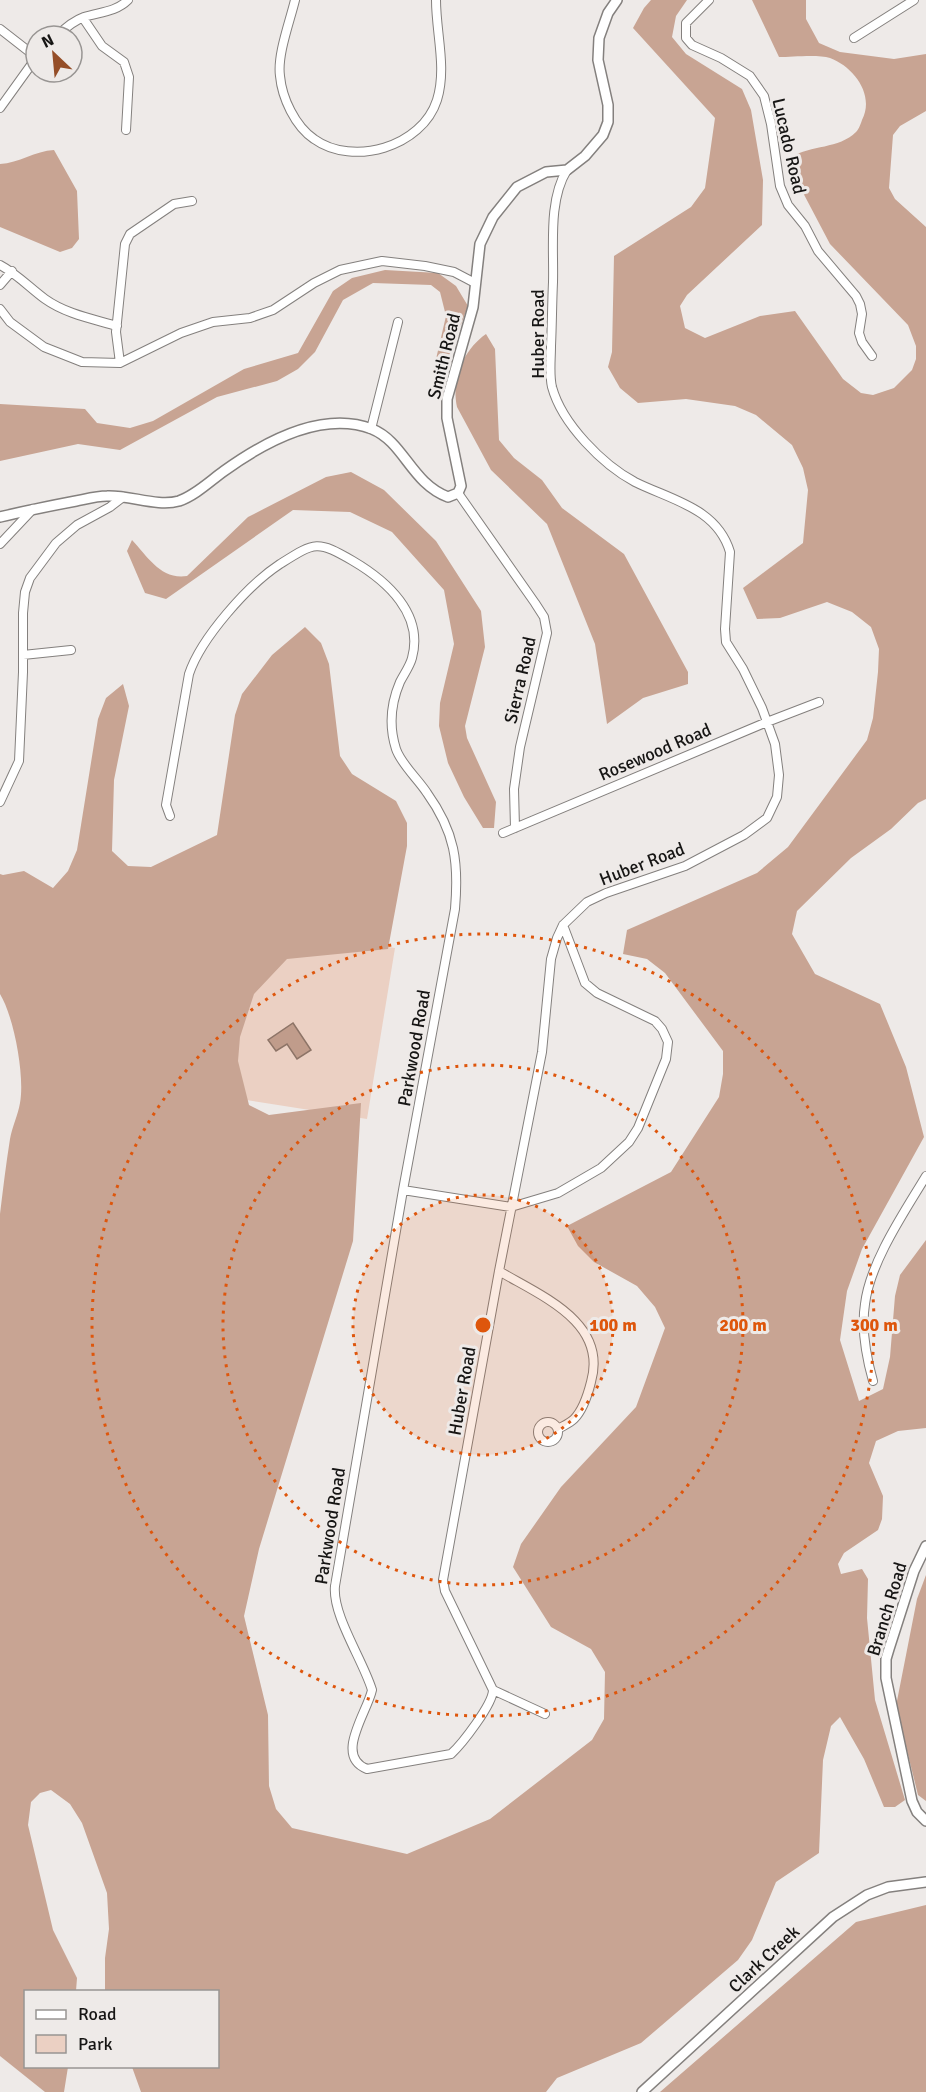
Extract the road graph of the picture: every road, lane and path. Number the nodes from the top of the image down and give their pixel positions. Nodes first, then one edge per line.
1 (128, 0) edge
2 (295, 0) edge
3 (436, 0) edge
4 (617, 0) edge
5 (709, 0) edge
6 (914, 0) edge
7 (83, 18) junction
8 (71, 24) edge
9 (0, 29) edge
10 (854, 38) dead end
11 (24, 48) edge
12 (24, 74) edge
13 (0, 108) edge
14 (126, 130) dead end
15 (567, 171) junction
16 (192, 201) dead end
17 (0, 265) edge
18 (12, 271) junction
19 (475, 283) junction
20 (0, 285) edge
21 (0, 309) edge
22 (0, 322) edge
23 (10, 322) junction
24 (398, 322) dead end
25 (117, 326) junction
26 (872, 356) dead end
27 (120, 363) junction
28 (371, 429) junction
29 (458, 493) junction
30 (123, 497) junction
31 (33, 509) junction
32 (0, 517) edge
33 (0, 544) edge
34 (71, 650) dead end
35 (23, 655) junction
36 (819, 702) dead end
37 (767, 722) junction
38 (0, 802) edge
39 (170, 816) dead end
40 (515, 828) junction
41 (503, 833) dead end
42 (563, 926) junction
43 (926, 1176) edge
44 (403, 1190) junction
45 (511, 1207) junction
46 (499, 1271) junction
47 (873, 1381) dead end
48 (558, 1429) dead end
49 (926, 1546) edge
50 (494, 1690) junction
51 (544, 1714) dead end
52 (926, 1821) edge
53 (926, 1882) edge
54 (642, 2092) edge

1 - 7 street
2 - 3 street
4 - 15 street
5 - 26 street, Lucado Road
6 - 10 street
7 - 8 street
7 - 14 street
9 - 11 street
12 - 13 street
15 - 19 street, Smith Road
15 - 37 street, Huber Road
16 - 25 street
17 - 18 street
18 - 20 street
18 - 25 street
19 - 27 street
19 - 29 street, Smith Road
21 - 23 street
22 - 23 street
23 - 27 street
24 - 28 street
25 - 27 street
28 - 29 street
28 - 30 street
29 - 40 street, Sierra Road
30 - 31 street
30 - 35 street
31 - 32 street
31 - 33 street
34 - 35 street
35 - 38 street
36 - 37 street, Rosewood Road
37 - 40 street, Rosewood Road
37 - 42 street, Huber Road
39 - 44 street, Parkwood Road
40 - 41 street, Rosewood Road
42 - 45 street, Huber Road
42 - 45 street
43 - 47 street
44 - 45 street
44 - 50 street, Parkwood Road
45 - 46 street, Huber Road
46 - 48 street
46 - 50 street, Huber Road
49 - 52 street, Branch Road
50 - 51 street
53 - 54 street, Clark Creek

